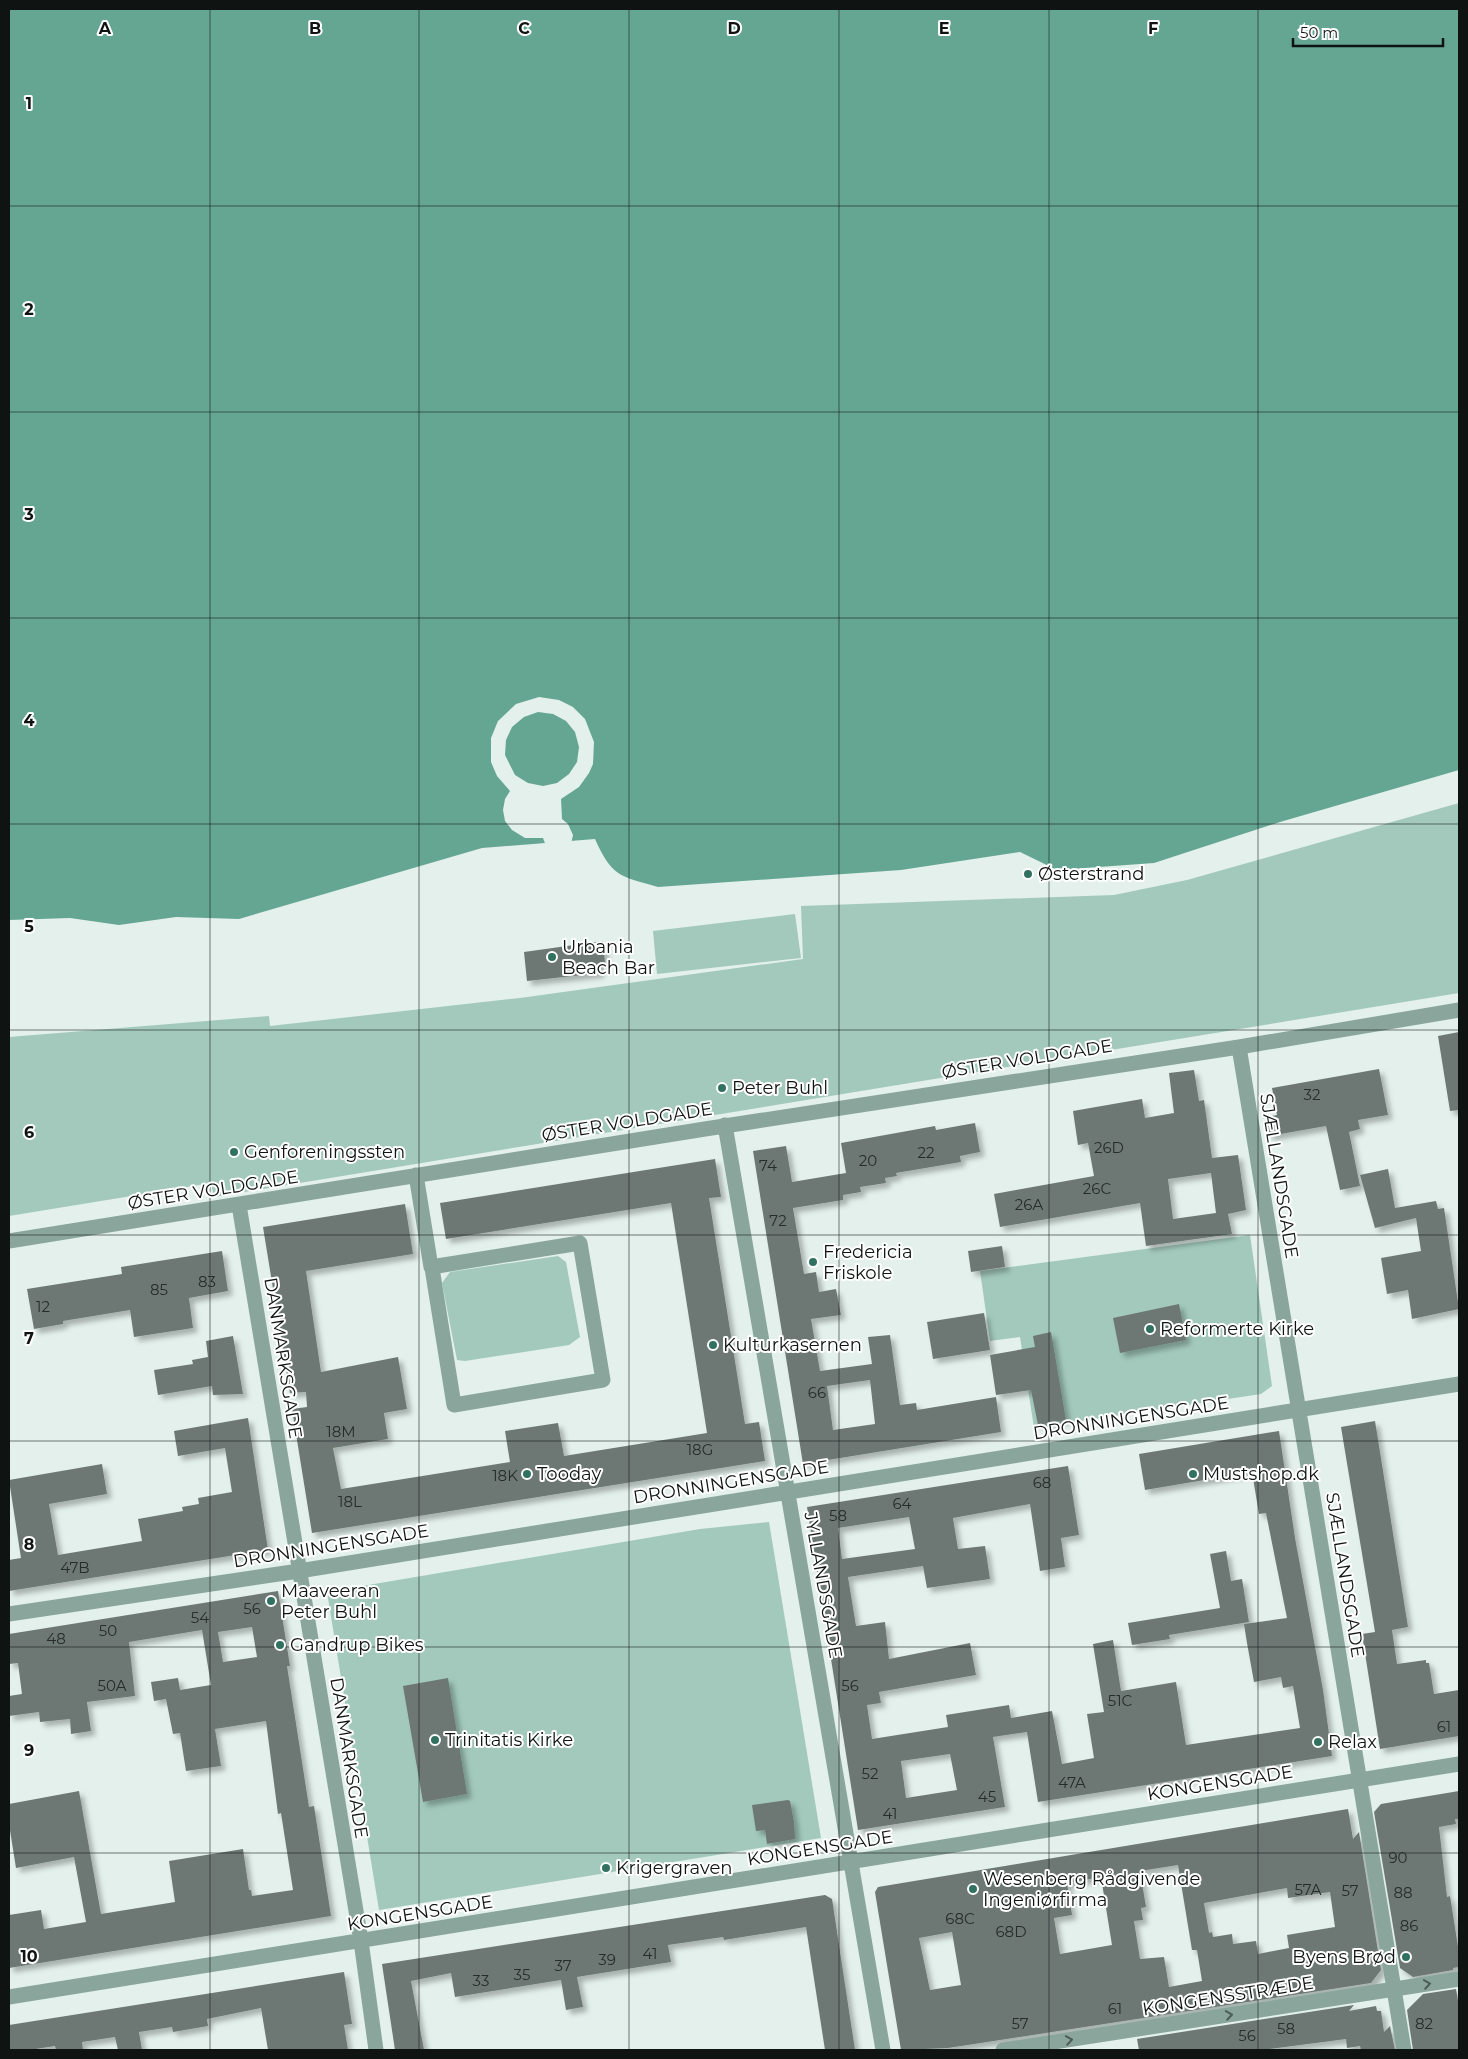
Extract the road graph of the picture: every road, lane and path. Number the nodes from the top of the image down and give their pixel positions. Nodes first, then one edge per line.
1 (1459, 1010) edge
2 (1239, 1047) junction
3 (726, 1125) junction
4 (416, 1175) junction
5 (240, 1205) junction
6 (9, 1242) edge
7 (432, 1267) junction
8 (1459, 1384) edge
9 (1298, 1409) junction
10 (788, 1492) junction
11 (299, 1571) junction
12 (9, 1614) edge
13 (1459, 1764) edge
14 (1360, 1780) junction
15 (850, 1862) junction
16 (361, 1941) junction
17 (1459, 1979) edge
18 (1394, 1989) junction
19 (9, 1997) edge
20 (376, 2050) edge
21 (882, 2050) edge
22 (1003, 2050) edge
23 (1404, 2050) edge

1 - 2 street, ØSTER VOLDGADE
2 - 3 street, ØSTER VOLDGADE
2 - 9 street, SJÆLLANDSGADE
3 - 4 street, ØSTER VOLDGADE
3 - 10 street, JYLLANDSGADE
4 - 5 street, ØSTER VOLDGADE
4 - 7 street
5 - 6 street, ØSTER VOLDGADE
5 - 11 street, DANMARKSGADE
7 - 7 street
8 - 9 street, DRONNINGENSGADE
9 - 10 street, DRONNINGENSGADE
9 - 14 street, SJÆLLANDSGADE
10 - 11 street, DRONNINGENSGADE
10 - 15 street, JYLLANDSGADE
11 - 12 street, DRONNINGENSGADE
11 - 16 street, DANMARKSGADE
13 - 14 street, KONGENSGADE
14 - 15 street, KONGENSGADE
14 - 18 street, SJÆLLANDSGADE
15 - 16 street, KONGENSGADE
15 - 21 street, JYLLANDSGADE
16 - 19 street, KONGENSGADE
16 - 20 street, DANMARKSGADE
18 -> 17 street, KONGENSSTRÆDE
22 -> 18 street, KONGENSSTRÆDE
18 - 23 street, SJÆLLANDSGADE

